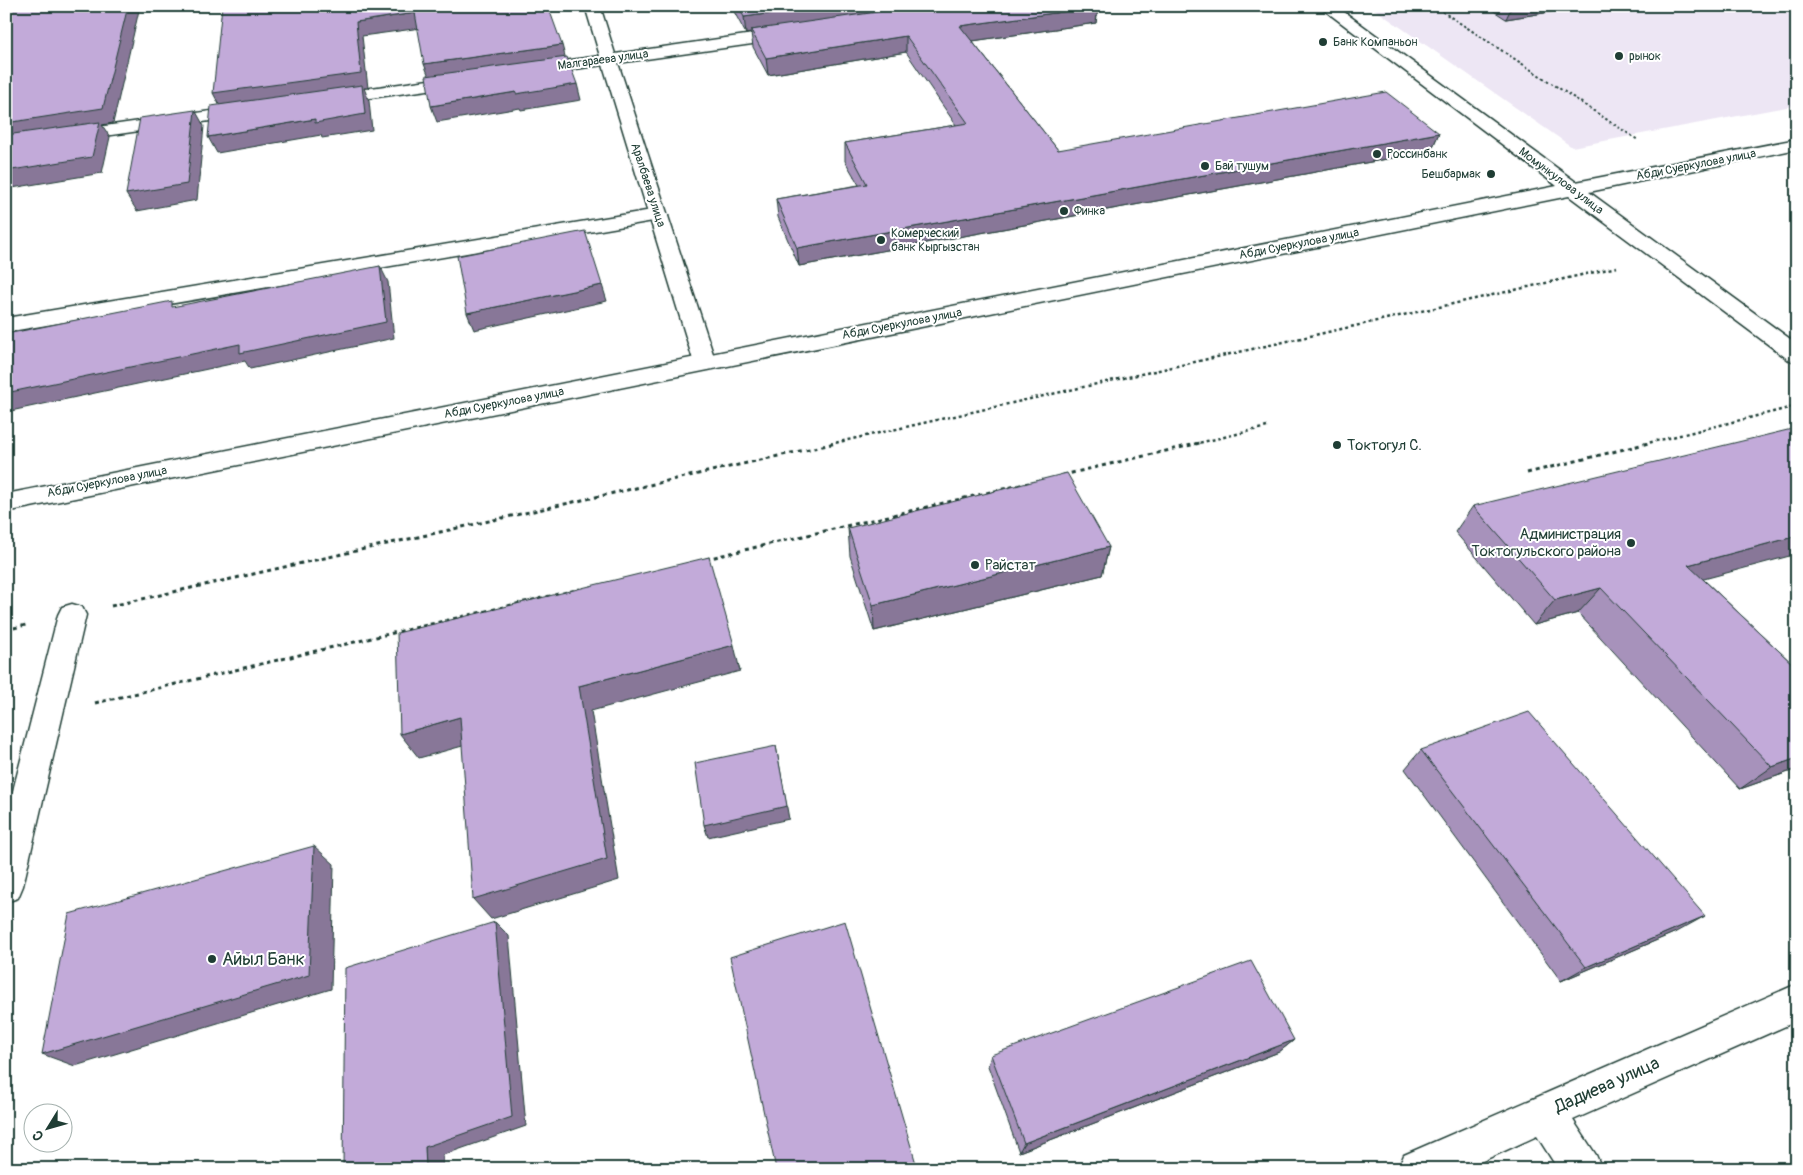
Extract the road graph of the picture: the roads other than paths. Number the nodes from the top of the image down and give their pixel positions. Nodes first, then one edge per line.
1 (592, 6) edge
2 (1326, 6) edge
3 (806, 32) edge
4 (608, 59) junction
5 (520, 72) edge
6 (480, 78) edge
7 (312, 101) edge
8 (263, 108) edge
9 (1797, 144) edge
10 (6, 145) edge
11 (1573, 189) junction
12 (658, 215) junction
13 (6, 325) edge
14 (1797, 355) edge
15 (705, 363) junction
16 (6, 503) edge
17 (72, 615) road end
18 (6, 886) edge
19 (1797, 1002) edge
20 (1545, 1113) junction
21 (1418, 1169) edge
22 (1582, 1169) edge

1 - 4 street, Аралбаева улица
2 - 11 street, Момункулова улица
3 - 4 street, Малгараева улица
4 - 5 street, Малгараева улица
4 - 12 street, Аралбаева улица
6 - 7 street
8 - 10 street
9 - 11 street, Абди Суеркулова улица
11 - 14 street, Момункулова улица
11 - 15 street, Абди Суеркулова улица
12 - 13 street
12 - 15 street, Аралбаева улица
15 - 16 street, Абди Суеркулова улица
17 - 18 street
19 - 20 street, Дадиева улица
20 - 21 street, Дадиева улица
20 - 22 street

